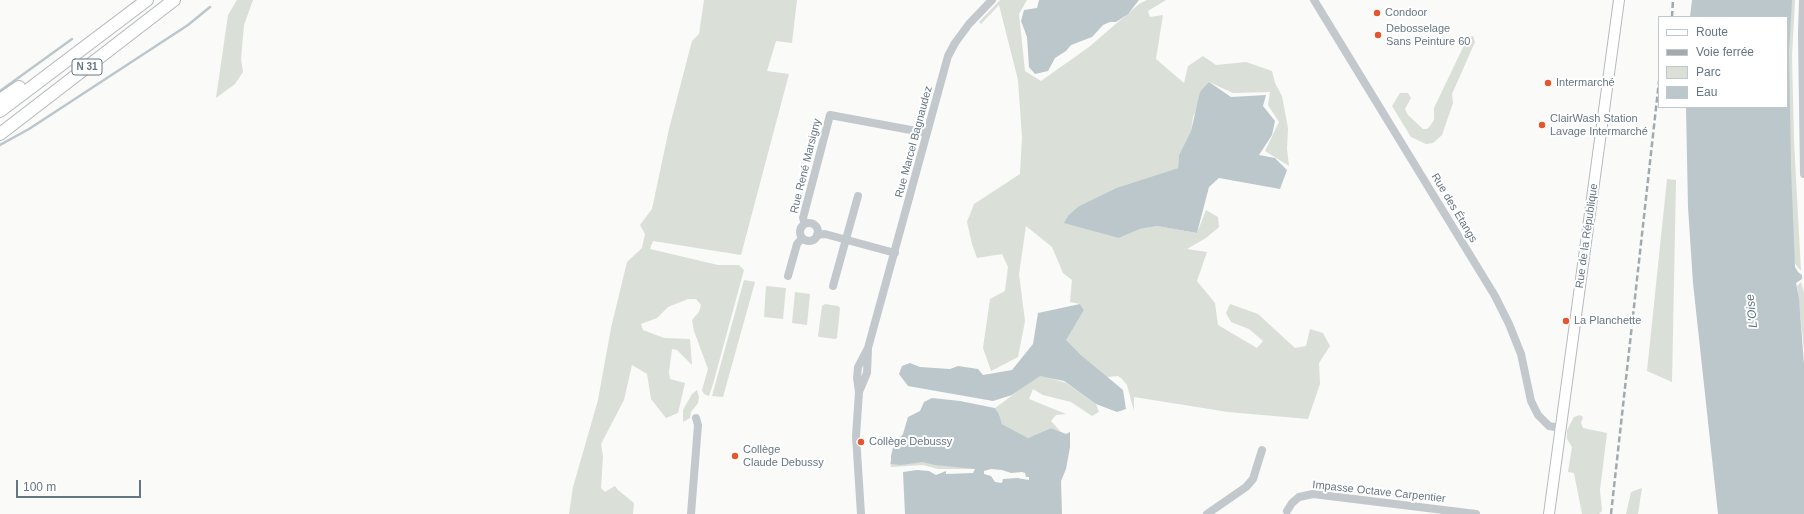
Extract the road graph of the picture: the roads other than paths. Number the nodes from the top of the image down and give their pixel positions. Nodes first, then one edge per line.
1 (147, 0) edge
2 (174, 0) edge
3 (992, 0) edge
4 (1314, 0) edge
5 (1619, 0) edge
6 (1803, 0) edge
7 (124, 16) junction
8 (0, 100) edge
9 (0, 111) edge
10 (927, 133) junction
11 (0, 134) edge
12 (1804, 148) edge
13 (1804, 169) edge
14 (858, 196) dead end
15 (805, 224) junction
16 (817, 235) junction
17 (802, 238) junction
18 (846, 240) junction
19 (895, 253) junction
20 (788, 276) dead end
21 (833, 286) dead end
22 (696, 418) dead end
23 (1560, 428) junction
24 (1262, 450) dead end
25 (1287, 511) dead end
26 (691, 514) edge
27 (862, 514) edge
28 (1207, 514) edge
29 (1476, 514) edge
30 (1549, 514) edge

1 - 7 highway, N 31
2 - 11 highway, N 31
3 - 10 street, Rue Marcel Bagnaudez
4 - 23 street, Rue des Étangs
5 - 23 main road, Rue de la République
6 - 12 street
7 - 8 highway
7 - 9 highway, N 31
10 - 15 street, Rue René Marsigny
10 - 19 street, Rue Marcel Bagnaudez
12 - 13 street
14 - 18 street
15 - 16 street, Rue René Marsigny
15 - 17 street, Rue René Marsigny
16 - 17 street
16 - 18 street
17 - 20 street, Rue René Marsigny
18 - 19 street
18 - 21 street
19 - 27 street, Rue Marcel Bagnaudez
22 - 26 street
23 - 30 main road, Rue de la République
24 - 28 street
25 - 29 street, Impasse Octave Carpentier

